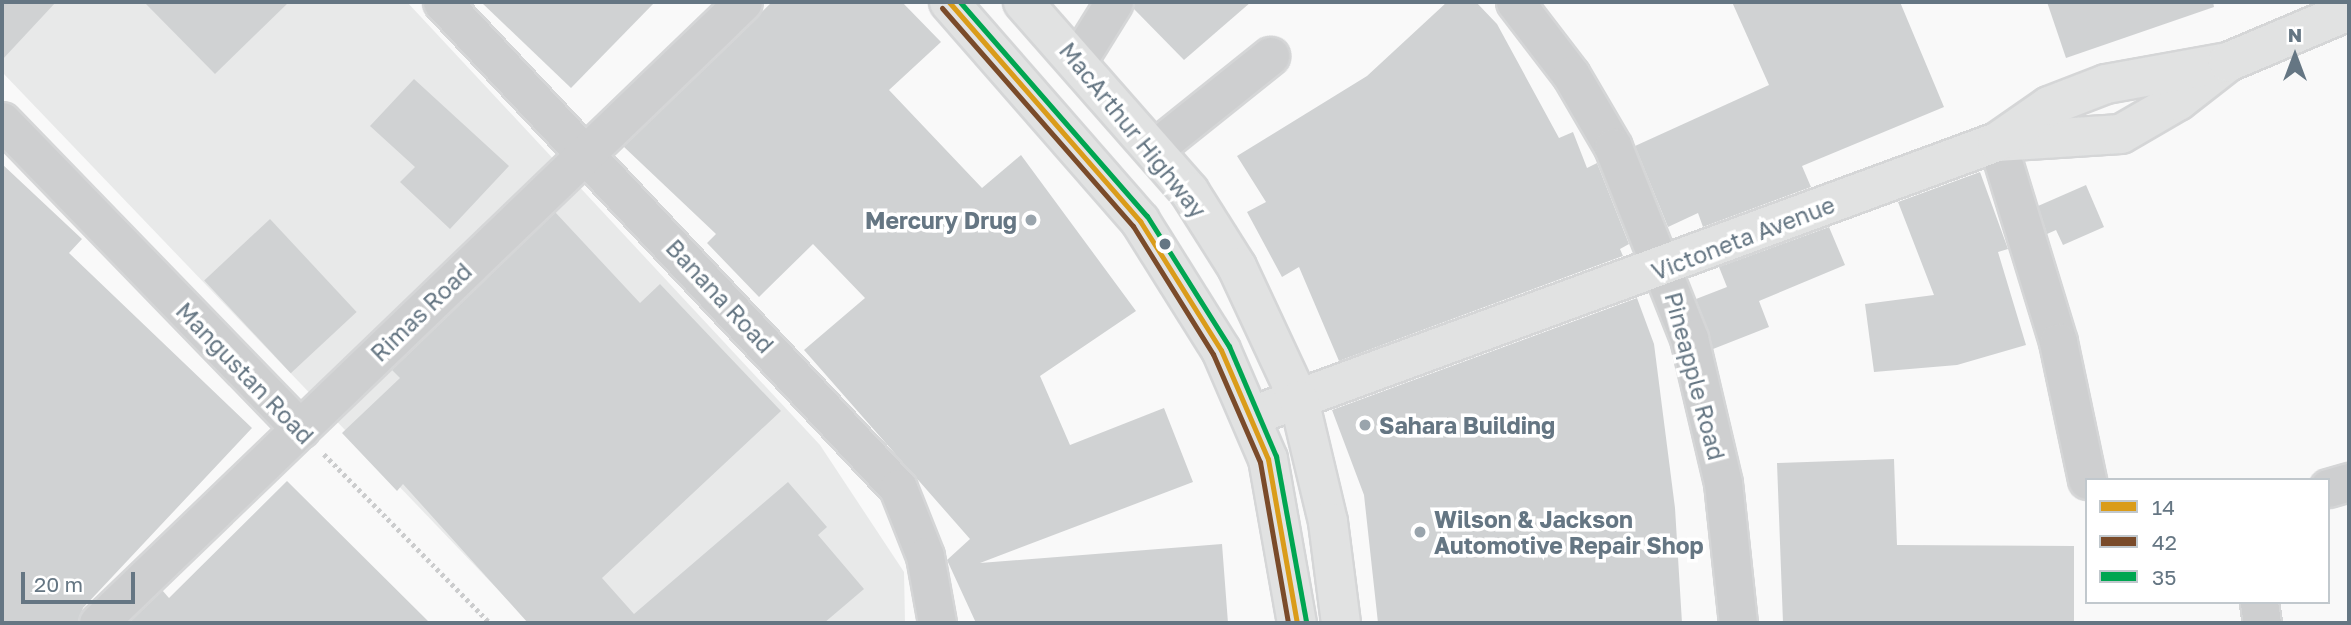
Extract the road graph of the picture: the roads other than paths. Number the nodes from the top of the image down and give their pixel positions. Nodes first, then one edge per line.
1 (442, 2) edge
2 (743, 2) edge
3 (949, 2) edge
4 (1023, 2) edge
5 (1114, 2) edge
6 (1515, 2) edge
7 (2349, 11) edge
8 (1270, 56) dead end
9 (1078, 60) junction
10 (2228, 62) junction
11 (2, 121) edge
12 (1997, 142) junction
13 (1154, 149) junction
14 (587, 153) junction
15 (1664, 268) junction
16 (1299, 400) junction
17 (1252, 416) junction
18 (300, 429) junction
19 (2087, 478) edge
20 (2349, 482) edge
21 (2330, 487) edge
22 (2259, 604) edge
23 (98, 623) edge
24 (937, 623) edge
25 (1297, 623) edge
26 (1341, 623) edge
27 (1738, 623) edge
28 (2262, 623) edge

1 - 14 street, Banana Road
2 - 14 street, Rimas Road
3 - 17 main road
4 - 9 main road, MacArthur Highway
5 - 9 street
6 - 15 street, Pineapple Road
7 - 10 main road, Victoneta Avenue
8 - 13 street
9 - 13 main road, MacArthur Highway
10 - 12 main road, Victoneta Avenue
10 - 12 main road, Victoneta Avenue
11 - 18 street, Mangustan Road
12 - 15 main road, Victoneta Avenue
12 - 19 street
13 - 16 main road, MacArthur Highway
14 - 18 street, Rimas Road
14 - 24 street, Banana Road
15 - 16 main road, Victoneta Avenue
15 - 27 street, Pineapple Road
16 - 17 main road, Victoneta Avenue
16 - 26 main road, MacArthur Highway
17 - 25 main road
18 - 23 street, Rimas Road
20 - 21 street
22 - 28 street

